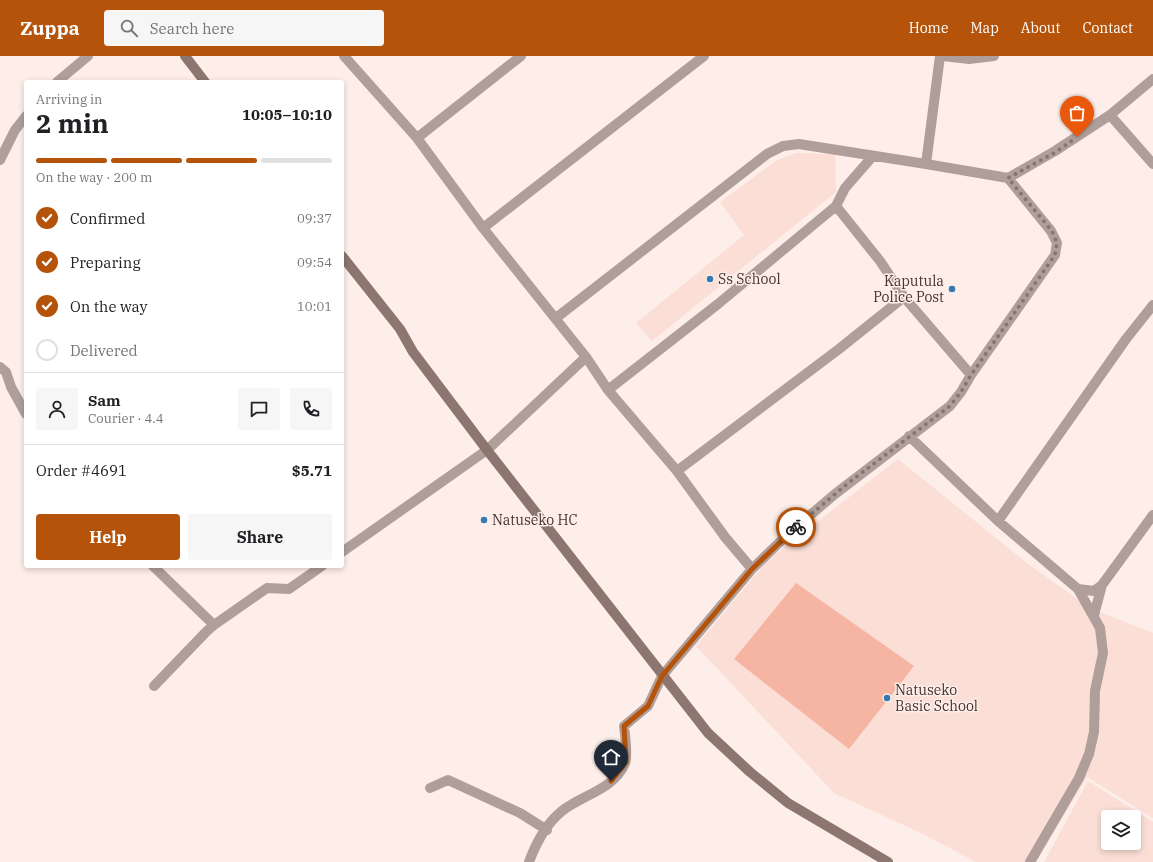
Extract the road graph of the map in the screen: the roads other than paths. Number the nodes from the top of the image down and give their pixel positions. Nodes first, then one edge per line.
1 (88, 56) edge
2 (185, 56) edge
3 (521, 56) edge
4 (704, 56) edge
5 (940, 56) edge
6 (943, 56) edge
7 (994, 56) edge
8 (346, 57) edge
9 (1153, 79) edge
10 (59, 80) edge
11 (203, 80) edge
12 (1110, 115) junction
13 (24, 119) edge
14 (418, 138) junction
15 (872, 156) junction
16 (0, 160) edge
17 (926, 164) junction
18 (1153, 164) edge
19 (1008, 178) junction
20 (836, 206) junction
21 (484, 228) junction
22 (344, 259) edge
23 (904, 297) junction
24 (1153, 305) edge
25 (556, 318) junction
26 (586, 357) junction
27 (0, 367) edge
28 (971, 375) junction
29 (608, 390) junction
30 (24, 410) edge
31 (909, 436) junction
32 (487, 450) junction
33 (677, 471) junction
34 (1153, 515) edge
35 (998, 521) junction
36 (344, 551) edge
37 (154, 568) edge
38 (319, 568) edge
39 (752, 569) junction
40 (1102, 585) junction
41 (1078, 589) junction
42 (1094, 615) junction
43 (214, 625) junction
44 (662, 676) junction
45 (154, 686) dead end
46 (430, 788) dead end
47 (547, 830) junction
48 (529, 862) edge
49 (888, 862) edge
50 (1030, 862) edge

1 - 10 street
2 - 11 street
3 - 14 street
4 - 21 street
5 - 17 street
6 - 7 street
8 - 14 street
9 - 12 street
12 - 18 street
12 - 19 street
13 - 16 street
14 - 21 street
15 - 17 street
15 - 20 street
15 - 25 street
17 - 19 street
19 - 28 street
20 - 23 street
20 - 29 street
21 - 25 street
22 - 32 street
23 - 28 street
23 - 33 street
24 - 35 street
25 - 26 street
26 - 29 street
26 - 32 street
27 - 30 street
28 - 31 street
29 - 33 street
31 - 35 street
31 - 39 street
32 - 36 street
32 - 44 street
33 - 39 street
34 - 40 street
35 - 41 street
37 - 43 street
38 - 43 street
39 - 44 street
40 - 41 street
40 - 42 street
41 - 42 street
42 - 50 street
43 - 45 street
44 - 47 street
44 - 49 street
46 - 47 street
47 - 48 street

